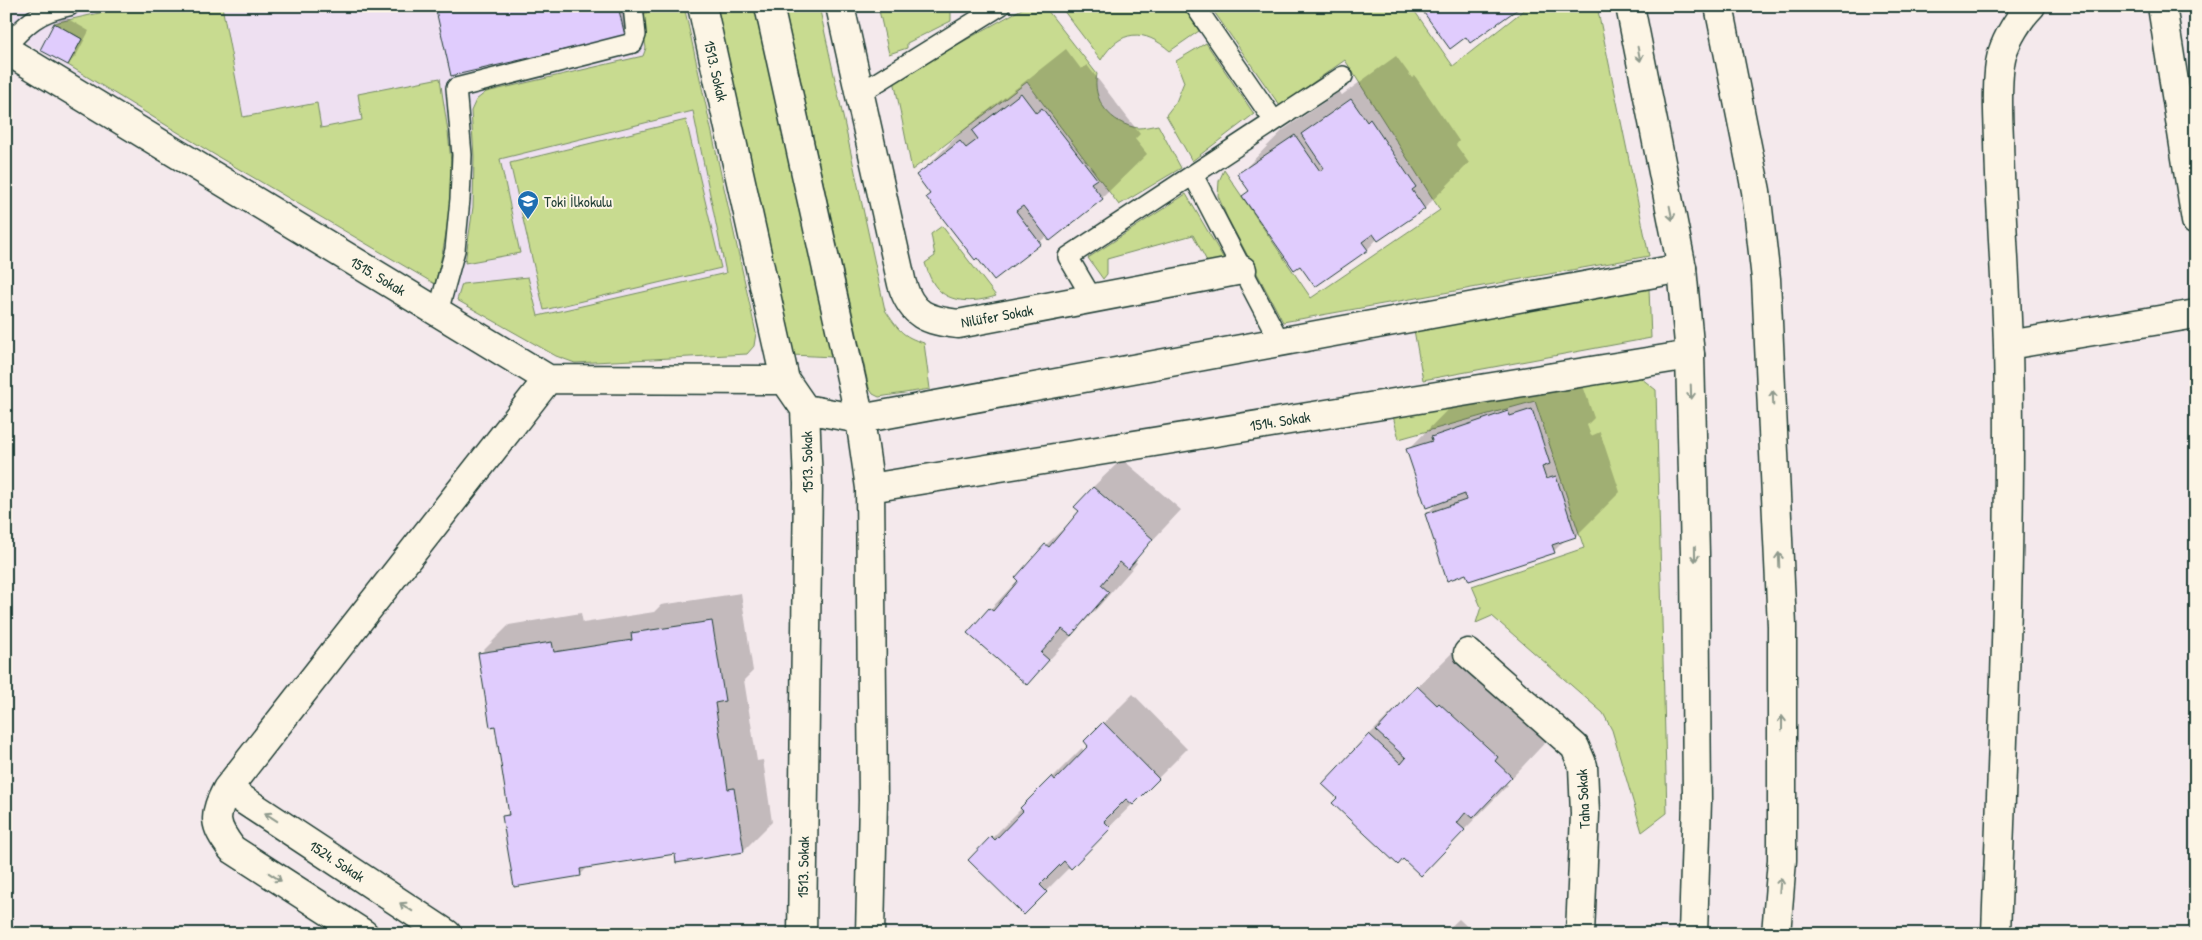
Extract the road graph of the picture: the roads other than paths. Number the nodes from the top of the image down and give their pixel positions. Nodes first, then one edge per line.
1 (69, 6) edge
2 (633, 6) edge
3 (702, 6) edge
4 (768, 6) edge
5 (840, 6) edge
6 (1000, 6) edge
7 (1195, 6) edge
8 (1630, 6) edge
9 (1719, 6) edge
10 (2031, 6) edge
11 (2162, 6) edge
12 (6, 46) edge
13 (6, 50) edge
14 (1343, 76) dead end
15 (860, 93) junction
16 (1274, 121) junction
17 (1193, 175) junction
18 (2196, 221) edge
19 (1682, 268) junction
20 (1242, 270) junction
21 (1092, 298) junction
22 (438, 312) junction
23 (2196, 314) edge
24 (1280, 342) junction
25 (2008, 345) junction
26 (1690, 355) junction
27 (548, 379) junction
28 (785, 380) junction
29 (805, 409) junction
30 (860, 419) junction
31 (870, 488) junction
32 (1468, 653) dead end
33 (227, 788) junction
34 (364, 934) edge
35 (447, 934) edge
36 (802, 934) edge
37 (870, 934) edge
38 (1580, 934) edge
39 (1694, 934) edge
40 (1776, 934) edge
41 (1996, 934) edge

1 - 12 lane
2 - 22 lane
3 - 28 street, 1513. Sokak
4 - 30 street
5 - 15 street, Nilüfer Sokak
6 - 15 lane
7 - 16 lane
8 -> 19 street
40 -> 9 street
10 - 25 street
11 - 18 street
13 - 22 street, 1515. Sokak
14 - 16 lane
15 - 21 street, Nilüfer Sokak
16 - 17 lane
17 - 20 lane
17 - 21 lane
19 - 24 street
19 - 26 street
20 - 21 street, Nilüfer Sokak
20 - 24 lane
22 - 27 street, 1515. Sokak
23 - 25 street
24 - 30 street
25 - 41 street
26 - 31 street, 1514. Sokak
26 -> 39 street
27 - 28 street
27 - 33 street
28 - 29 street, 1513. Sokak
29 - 30 street
29 - 36 street, 1513. Sokak
30 - 31 street
31 - 37 street
32 - 38 street, Taha Sokak
33 -> 34 street
35 -> 33 street, 1524. Sokak

